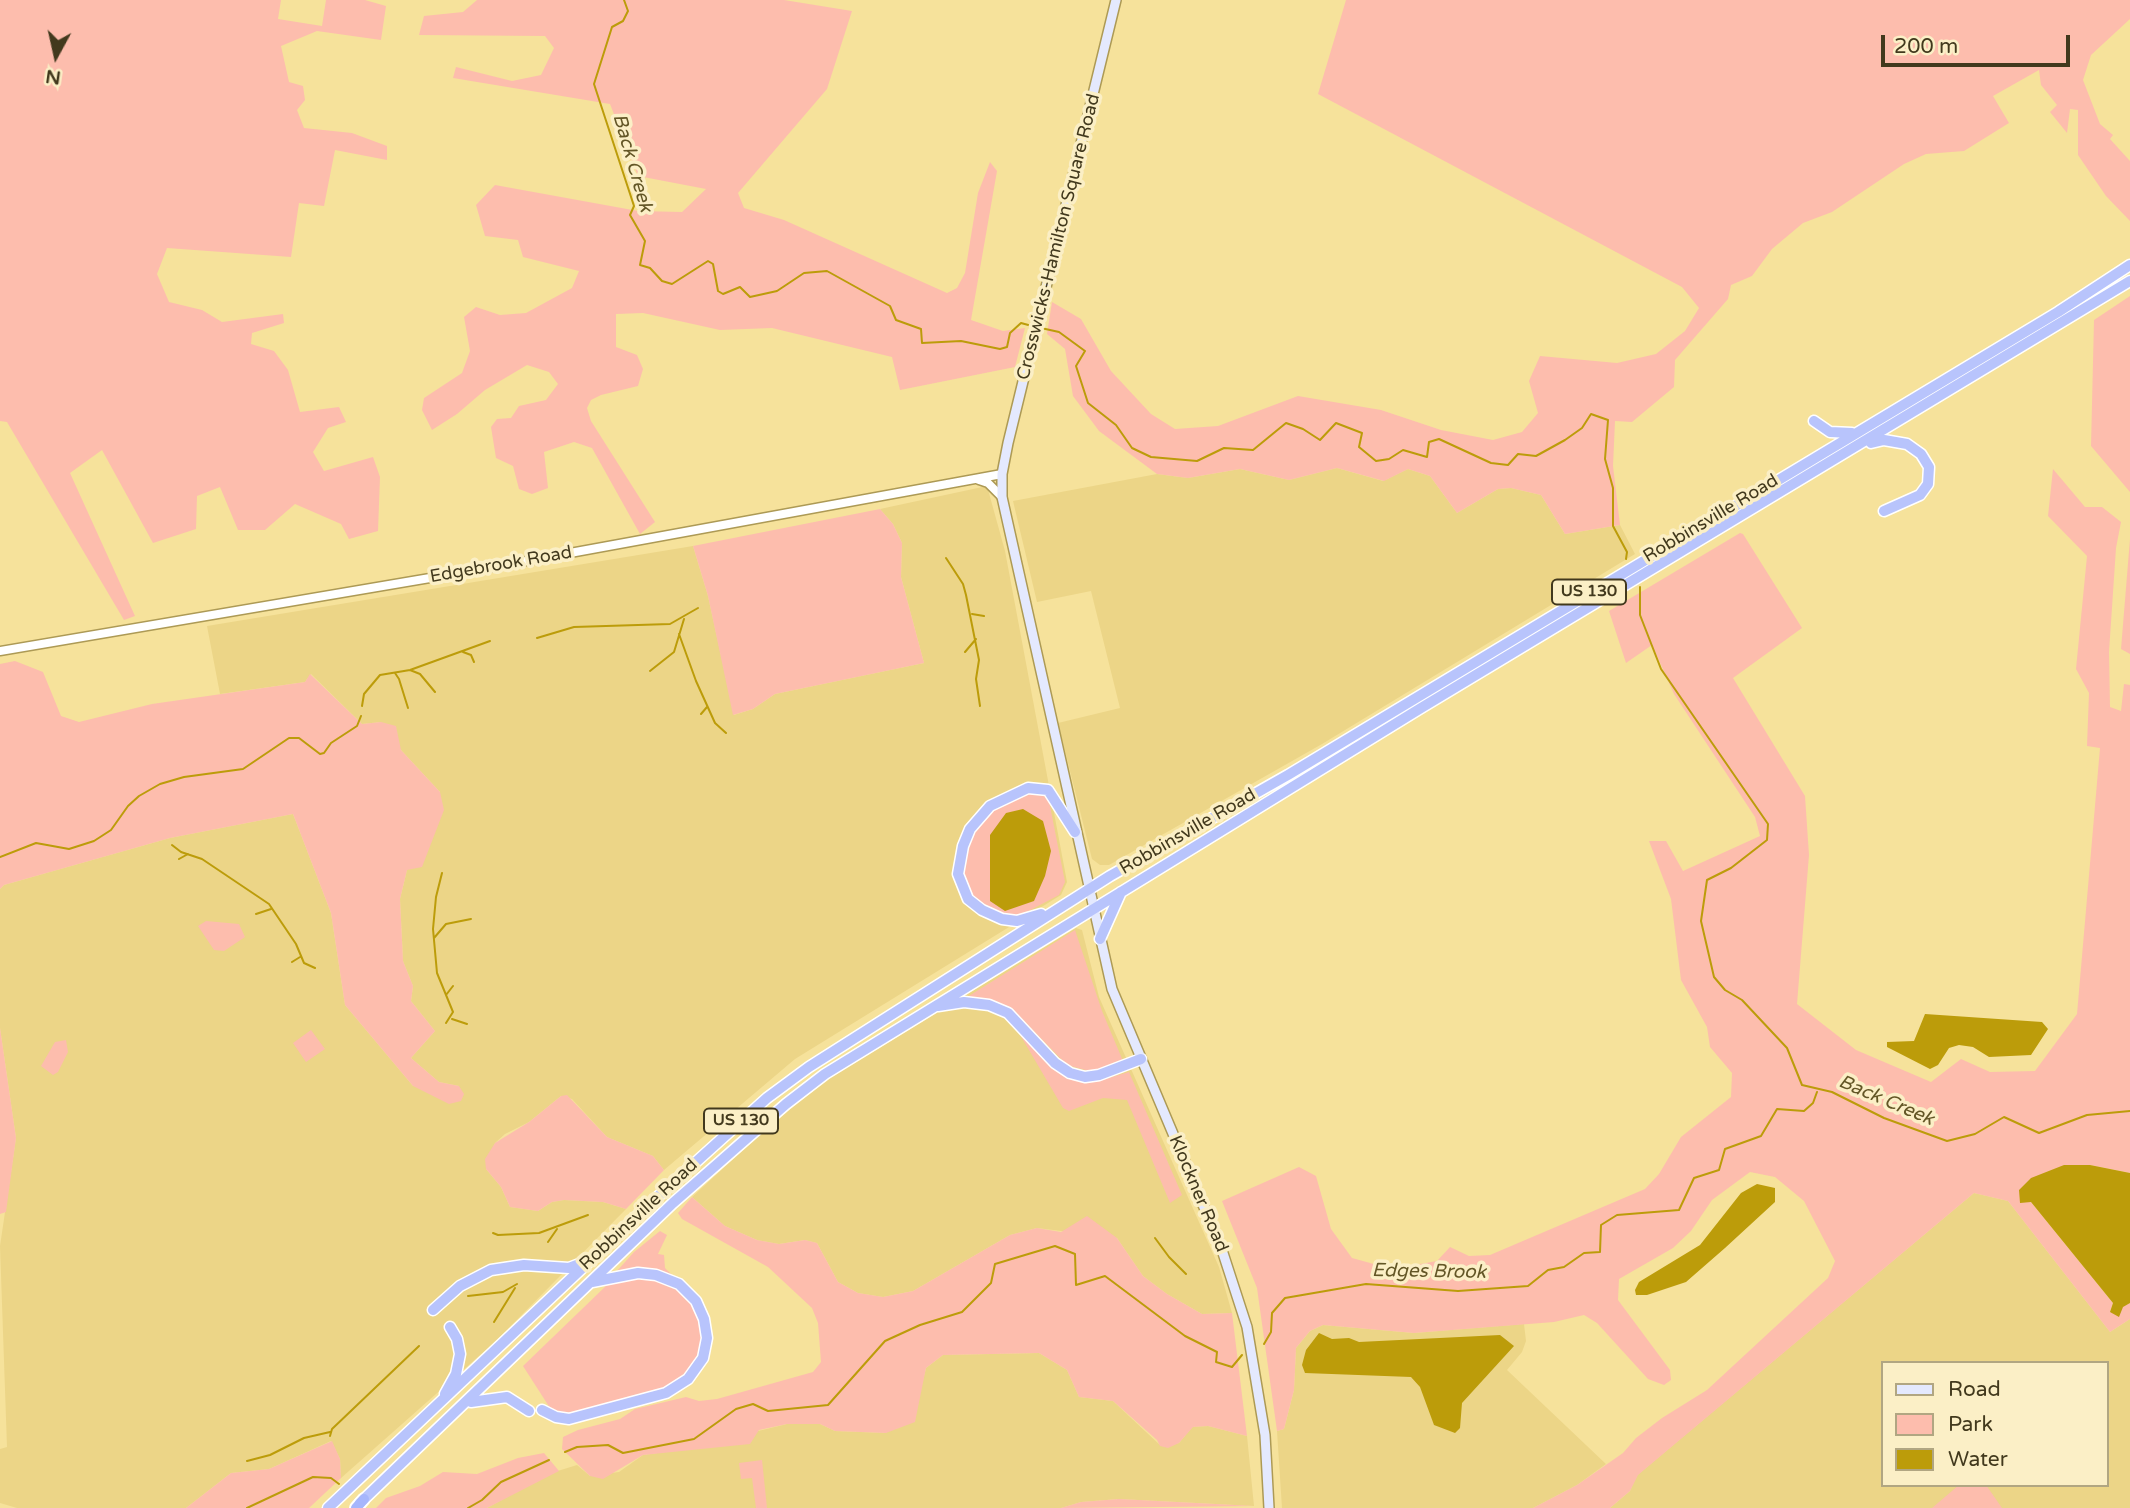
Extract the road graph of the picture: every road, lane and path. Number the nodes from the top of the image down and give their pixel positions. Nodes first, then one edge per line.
1 (1116, 0) edge
2 (2130, 265) edge
3 (2130, 281) edge
4 (2098, 286) junction
5 (2064, 324) junction
6 (1815, 421) dead end
7 (1856, 433) junction
8 (1860, 445) junction
9 (1004, 458) junction
10 (1002, 474) junction
11 (982, 477) junction
12 (969, 480) junction
13 (1002, 497) junction
14 (1884, 511) dead end
15 (0, 651) edge
16 (1389, 713) junction
17 (1352, 750) junction
18 (1075, 832) junction
19 (1088, 889) junction
20 (1122, 891) junction
21 (1058, 908) junction
22 (1093, 908) junction
23 (1100, 939) junction
24 (927, 1010) junction
25 (1141, 1059) junction
26 (594, 1258) junction
27 (592, 1282) junction
28 (433, 1310) dead end
29 (450, 1327) dead end
30 (440, 1403) junction
31 (467, 1403) junction
32 (542, 1410) dead end
33 (529, 1411) dead end
34 (359, 1505) edge
35 (328, 1508) edge
36 (1269, 1508) edge

1 - 9 main road, Crosswicks-Hamilton Square Road
2 - 4 highway, Robbinsville Road / US 130
3 - 5 highway, Robbinsville Road / US 130
4 - 5 highway
4 - 7 highway, Robbinsville Road / US 130
5 - 8 highway, Robbinsville Road / US 130
6 - 7 highway
7 - 16 highway, Robbinsville Road / US 130
8 - 14 highway
8 - 17 highway, Robbinsville Road / US 130
9 - 10 main road, Crosswicks-Hamilton Square Road
9 - 11 street
10 - 11 street, Edgebrook Road
10 - 13 main road, Crosswicks-Hamilton Square Road
11 - 12 street, Edgebrook Road
12 - 13 street
12 - 15 street, Edgebrook Road
13 - 18 main road, Crosswicks-Hamilton Square Road
16 - 17 highway
16 - 19 highway, Robbinsville Road / US 130
17 - 20 highway, Robbinsville Road / US 130
18 - 19 main road
18 - 21 highway
19 - 21 highway, Robbinsville Road / US 130
19 - 22 main road, Klockner Road
20 - 22 highway, Robbinsville Road / US 130
20 - 23 highway
21 - 26 highway, Robbinsville Road / US 130
22 - 23 main road, Klockner Road
22 - 24 highway, Robbinsville Road / US 130
23 - 25 main road, Klockner Road
24 - 25 highway
24 - 27 highway, Robbinsville Road / US 130
25 - 36 main road, Klockner Road
26 - 28 highway
26 - 30 highway, Robbinsville Road / US 130
27 - 31 highway, Robbinsville Road / US 130
27 - 32 highway
29 - 30 highway
30 - 35 highway, Robbinsville Road / US 130
31 - 33 highway
31 - 34 highway, Robbinsville Road / US 130

